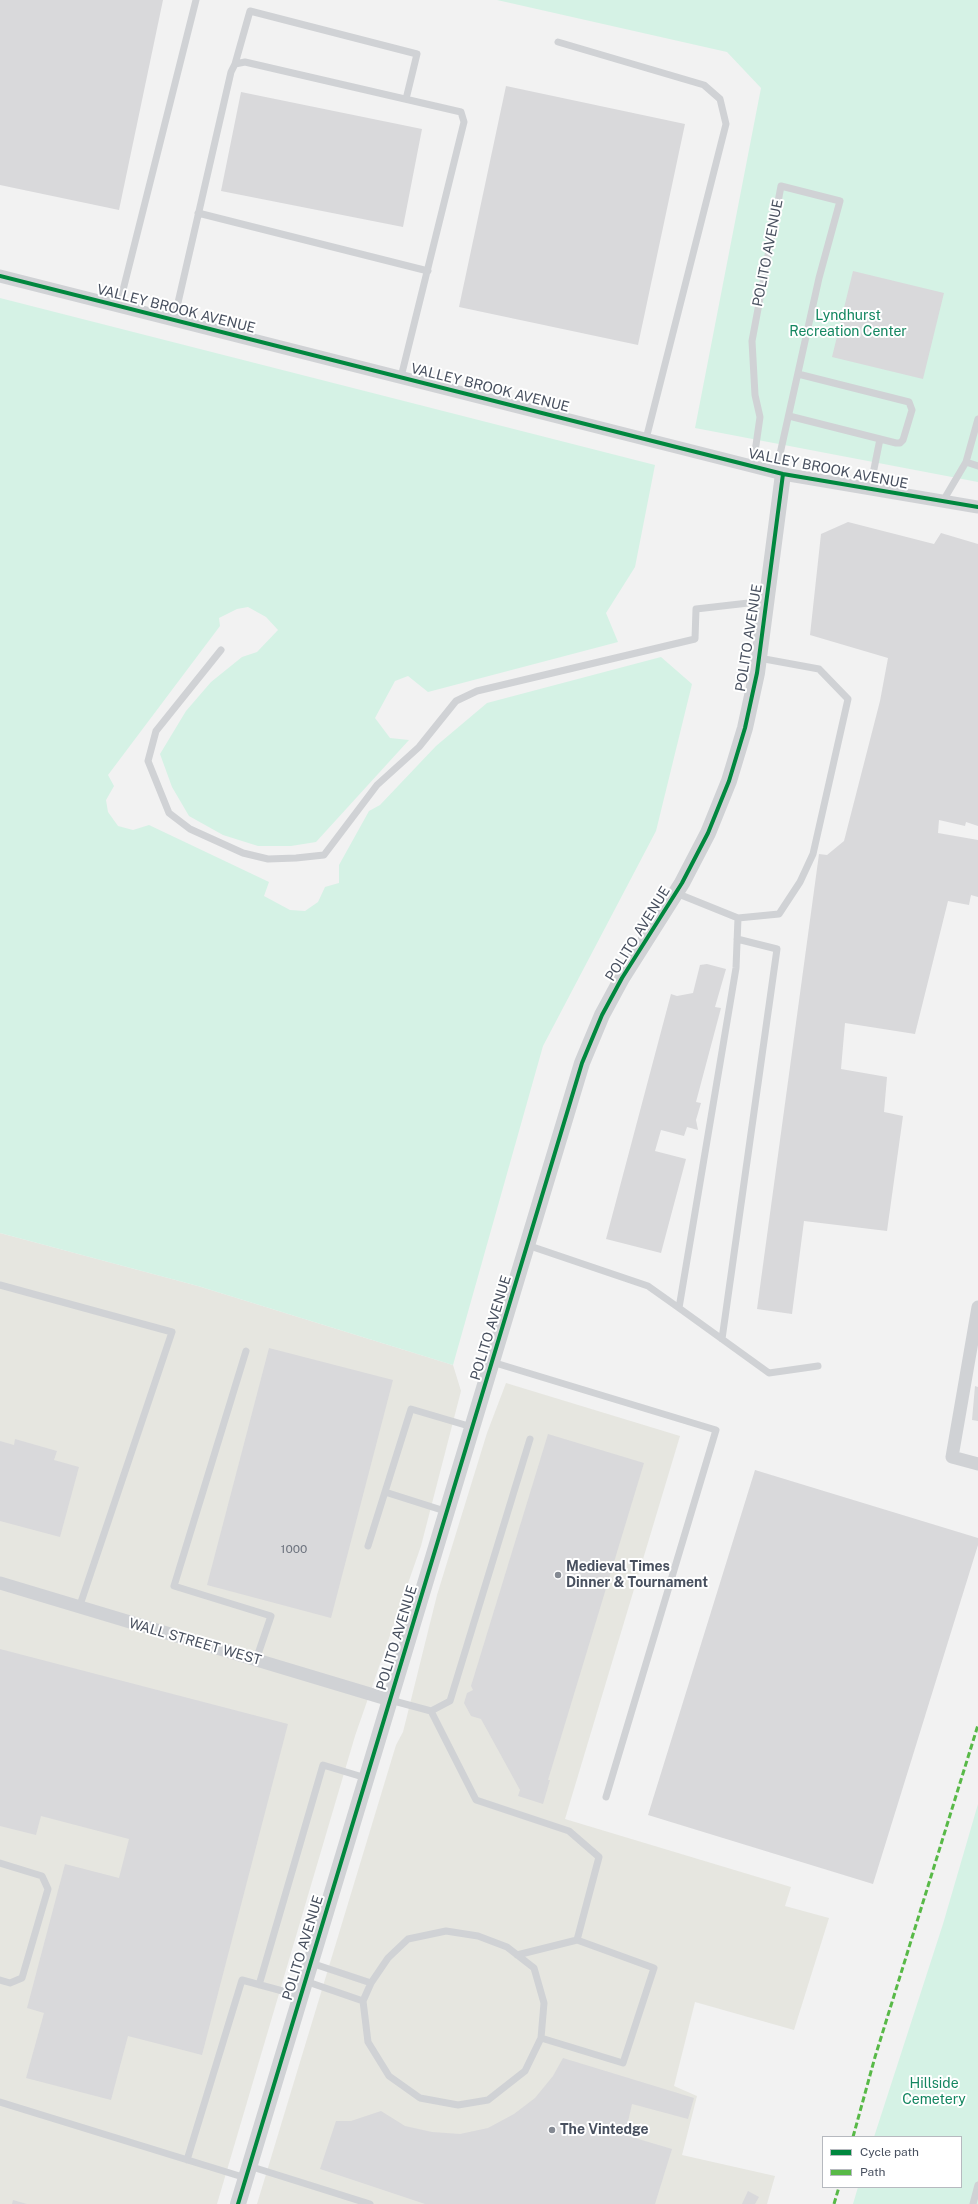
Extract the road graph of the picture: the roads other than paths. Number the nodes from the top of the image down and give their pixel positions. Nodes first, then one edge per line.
1 (196, 0) edge
2 (558, 42) dead end
3 (235, 64) junction
4 (406, 100) junction
5 (198, 213) junction
6 (428, 271) junction
7 (0, 276) edge
8 (119, 306) junction
9 (174, 320) junction
10 (798, 374) junction
11 (401, 378) junction
12 (789, 416) junction
13 (978, 419) edge
14 (646, 439) junction
15 (880, 439) junction
16 (966, 462) junction
17 (753, 466) junction
18 (978, 466) edge
19 (780, 473) junction
20 (870, 489) junction
21 (943, 501) junction
22 (978, 507) edge
23 (766, 601) junction
24 (222, 650) dead end
25 (758, 658) junction
26 (676, 893) junction
27 (738, 918) junction
28 (737, 938) junction
29 (527, 1245) junction
30 (0, 1285) edge
31 (978, 1307) edge
32 (679, 1308) junction
33 (722, 1339) junction
34 (246, 1351) dead end
35 (492, 1362) junction
36 (818, 1366) dead end
37 (472, 1427) junction
38 (530, 1439) dead end
39 (978, 1464) edge
40 (385, 1492) junction
41 (448, 1512) junction
42 (368, 1546) dead end
43 (0, 1583) edge
44 (79, 1608) junction
45 (256, 1660) junction
46 (390, 1700) junction
47 (431, 1711) junction
48 (366, 1778) junction
49 (606, 1797) dead end
50 (0, 1863) edge
51 (576, 1940) junction
52 (518, 1955) junction
53 (310, 1963) junction
54 (0, 1980) edge
55 (371, 1982) junction
56 (260, 1985) junction
57 (303, 1988) junction
58 (363, 2002) junction
59 (540, 2038) junction
60 (0, 2102) edge
61 (187, 2160) junction
62 (248, 2172) junction
63 (978, 2186) edge
64 (238, 2204) edge
65 (370, 2204) edge
66 (973, 2204) edge

1 - 8 lane
2 - 14 lane
3 - 4 lane
3 - 4 lane
3 - 5 lane
4 - 6 lane
5 - 6 lane
5 - 9 lane
6 - 11 lane
7 - 8 street, VALLEY BROOK AVENUE
8 - 9 street, VALLEY BROOK AVENUE
9 - 11 street, VALLEY BROOK AVENUE
10 - 12 lane, POLITO AVENUE
10 - 15 lane
10 - 17 lane, POLITO AVENUE
11 - 14 street, VALLEY BROOK AVENUE
12 - 15 lane
12 - 19 lane, POLITO AVENUE
13 - 16 lane
14 - 17 street, VALLEY BROOK AVENUE
15 - 20 lane
16 - 18 lane
16 - 21 lane
17 - 19 street, VALLEY BROOK AVENUE
19 - 20 street, VALLEY BROOK AVENUE
19 - 23 street, POLITO AVENUE
20 - 21 street, VALLEY BROOK AVENUE
21 - 22 street, VALLEY BROOK AVENUE
23 - 24 lane
23 - 25 street, POLITO AVENUE
25 - 26 street, POLITO AVENUE
25 - 27 lane
26 - 27 lane
26 - 29 street, POLITO AVENUE
27 - 28 lane
28 - 32 lane
28 - 33 lane
29 - 32 lane
29 - 35 street, POLITO AVENUE
30 - 44 lane
31 - 39 street
32 - 33 lane
33 - 36 lane
34 - 45 lane
35 - 37 street, POLITO AVENUE
35 - 49 lane
37 - 40 lane
37 - 41 street, POLITO AVENUE
38 - 47 lane
40 - 41 lane
40 - 42 lane
41 - 46 street, POLITO AVENUE
43 - 44 street, WALL STREET WEST
44 - 45 street, WALL STREET WEST
45 - 46 street, WALL STREET WEST
46 - 47 lane
46 - 48 street, POLITO AVENUE
47 - 51 lane
48 - 53 street, POLITO AVENUE
48 - 56 lane
50 - 54 lane
51 - 52 lane
51 - 59 lane
52 - 55 lane
52 - 59 lane
53 - 55 lane
53 - 57 street, POLITO AVENUE
55 - 58 lane
56 - 57 lane
56 - 61 lane
57 - 58 lane
57 - 62 street, POLITO AVENUE
58 - 59 lane
60 - 61 lane
61 - 62 lane
62 - 64 street, POLITO AVENUE
62 - 65 lane
63 - 66 lane

